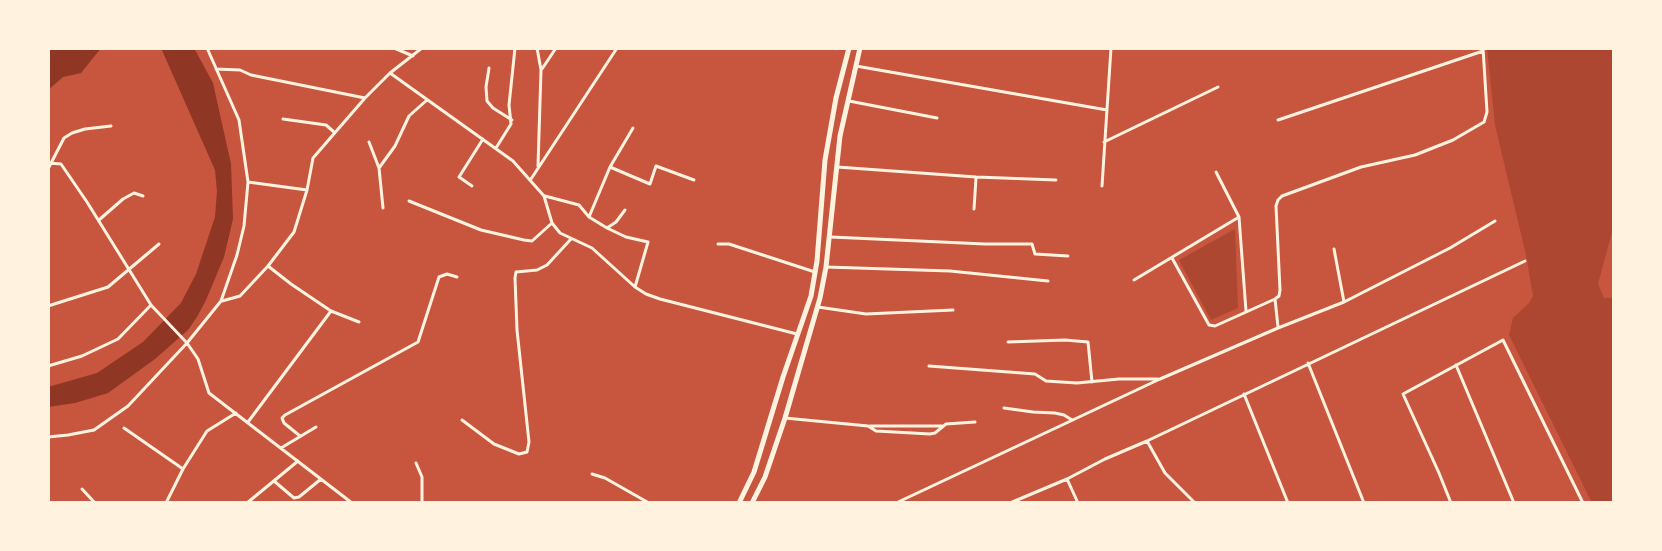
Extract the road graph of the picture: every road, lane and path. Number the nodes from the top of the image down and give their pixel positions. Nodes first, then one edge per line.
1 (207, 48) edge
2 (393, 48) edge
3 (422, 48) edge
4 (515, 48) edge
5 (537, 48) edge
6 (556, 48) edge
7 (617, 48) edge
8 (849, 48) edge
9 (860, 48) edge
10 (1111, 48) edge
11 (1483, 50) edge
12 (413, 56) junction
13 (856, 66) junction
14 (489, 68) dead end
15 (216, 69) junction
16 (541, 70) junction
17 (390, 74) junction
18 (1218, 87) dead end
19 (365, 98) junction
20 (427, 100) junction
21 (847, 101) junction
22 (1107, 110) junction
23 (283, 118) dead end
24 (937, 118) dead end
25 (512, 120) junction
26 (1278, 120) dead end
27 (111, 126) dead end
28 (633, 128) dead end
29 (334, 132) junction
30 (483, 139) junction
31 (369, 142) dead end
32 (1104, 142) junction
33 (496, 148) junction
34 (50, 163) edge
35 (610, 167) junction
36 (837, 167) junction
37 (379, 168) junction
38 (538, 168) junction
39 (48, 169) edge
40 (1216, 172) dead end
41 (976, 177) junction
42 (531, 179) junction
43 (694, 180) dead end
44 (1056, 180) dead end
45 (248, 182) junction
46 (472, 186) dead end
47 (1102, 186) dead end
48 (307, 190) junction
49 (143, 196) dead end
50 (544, 196) junction
51 (409, 201) dead end
52 (383, 208) dead end
53 (974, 209) dead end
54 (625, 210) dead end
55 (589, 216) junction
56 (1239, 217) junction
57 (99, 220) junction
58 (1495, 221) dead end
59 (552, 223) junction
60 (607, 228) junction
61 (830, 237) junction
62 (571, 239) junction
63 (159, 244) dead end
64 (718, 244) dead end
65 (1334, 249) dead end
66 (1068, 256) dead end
67 (1172, 258) junction
68 (1525, 261) dead end
69 (268, 266) junction
70 (826, 267) junction
71 (130, 271) junction
72 (815, 272) junction
73 (457, 277) dead end
74 (1134, 280) dead end
75 (1048, 281) dead end
76 (635, 287) junction
77 (1275, 299) junction
78 (221, 301) junction
79 (1344, 302) junction
80 (151, 305) junction
81 (48, 306) edge
82 (818, 307) junction
83 (954, 310) dead end
84 (331, 311) junction
85 (1246, 312) junction
86 (359, 322) dead end
87 (1278, 328) junction
88 (797, 334) junction
89 (1008, 342) dead end
90 (187, 343) junction
91 (1308, 363) junction
92 (1456, 365) junction
93 (48, 366) edge
94 (928, 366) dead end
95 (1160, 379) junction
96 (1092, 382) junction
97 (1244, 394) junction
98 (1005, 408) dead end
99 (236, 413) junction
100 (785, 418) junction
101 (462, 420) dead end
102 (1072, 420) junction
103 (248, 422) junction
104 (975, 422) dead end
105 (868, 426) junction
106 (942, 426) junction
107 (316, 427) dead end
108 (123, 428) dead end
109 (300, 436) junction
110 (48, 437) edge
111 (1147, 441) junction
112 (281, 448) junction
113 (298, 461) junction
114 (416, 463) dead end
115 (183, 469) junction
116 (592, 474) dead end
117 (321, 479) junction
118 (1067, 479) junction
119 (274, 481) junction
120 (82, 489) dead end
121 (94, 503) edge
122 (166, 503) edge
123 (247, 503) edge
124 (352, 503) edge
125 (422, 503) edge
126 (649, 503) edge
127 (739, 503) edge
128 (752, 503) edge
129 (896, 503) edge
130 (1010, 503) edge
131 (1078, 503) edge
132 (1195, 503) edge
133 (1288, 503) edge
134 (1364, 503) edge
135 (1451, 503) edge
136 (1514, 503) edge
137 (1583, 503) edge

1 - 15 street
2 - 12 street
3 - 12 street
4 - 25 street
5 - 16 street
6 - 16 street
7 - 38 street
8 - 72 main road
9 - 13 main road
10 - 22 street
11 - 26 street
11 - 77 street
12 - 17 street
13 - 21 main road
13 - 22 street
14 - 25 street
15 - 19 street
15 - 45 street
16 - 38 street
17 - 19 street
17 - 20 street
18 - 32 street
19 - 29 street
20 - 30 street
20 - 37 street
21 - 24 street
21 - 36 main road
22 - 32 street
23 - 29 street
25 - 33 street
27 - 34 street
28 - 35 street
29 - 48 street
30 - 33 street
30 - 46 street
31 - 37 street
32 - 47 street
33 - 42 street
34 - 39 street
34 - 57 street
35 - 43 street
35 - 55 street
36 - 41 street
36 - 61 main road
37 - 52 street
38 - 42 street
40 - 56 street
41 - 44 street
41 - 53 street
42 - 50 street
45 - 48 street
45 - 78 street
48 - 69 street
49 - 57 street
50 - 55 street
50 - 59 street
51 - 59 street
54 - 60 street
55 - 60 street
56 - 67 street
56 - 85 street
57 - 71 street
58 - 79 street
59 - 62 street
60 - 76 street
61 - 66 street
61 - 70 main road
62 - 76 street
62 - 101 street
63 - 71 street
64 - 72 street
65 - 79 street
67 - 74 street
67 - 85 street
68 - 91 street
69 - 78 street
69 - 84 street
70 - 75 street
70 - 82 main road
71 - 80 street
71 - 81 street
72 - 88 main road
73 - 109 street
76 - 88 street
77 - 85 street
77 - 87 street
78 - 90 street
79 - 87 street
80 - 90 street
80 - 93 street
82 - 83 street
82 - 100 main road
84 - 86 street
84 - 103 street
87 - 95 street
88 - 127 main road
89 - 96 street
90 - 99 street
90 - 110 street
91 - 97 street
91 - 134 street
92 - 135 street
92 - 136 street
92 - 137 street
94 - 96 street
95 - 96 street
95 - 102 street
97 - 111 street
97 - 133 street
98 - 102 street
99 - 103 street
99 - 115 street
100 - 105 street
100 - 128 main road
102 - 129 street
103 - 112 street
104 - 106 street
105 - 106 street
105 - 106 street
107 - 109 street
108 - 115 street
109 - 112 street
111 - 118 street
111 - 132 street
112 - 113 street
113 - 117 street
113 - 119 street
114 - 125 street
115 - 122 street
116 - 126 street
117 - 119 street
117 - 124 street
118 - 130 street
118 - 131 street
119 - 123 street
120 - 121 street

